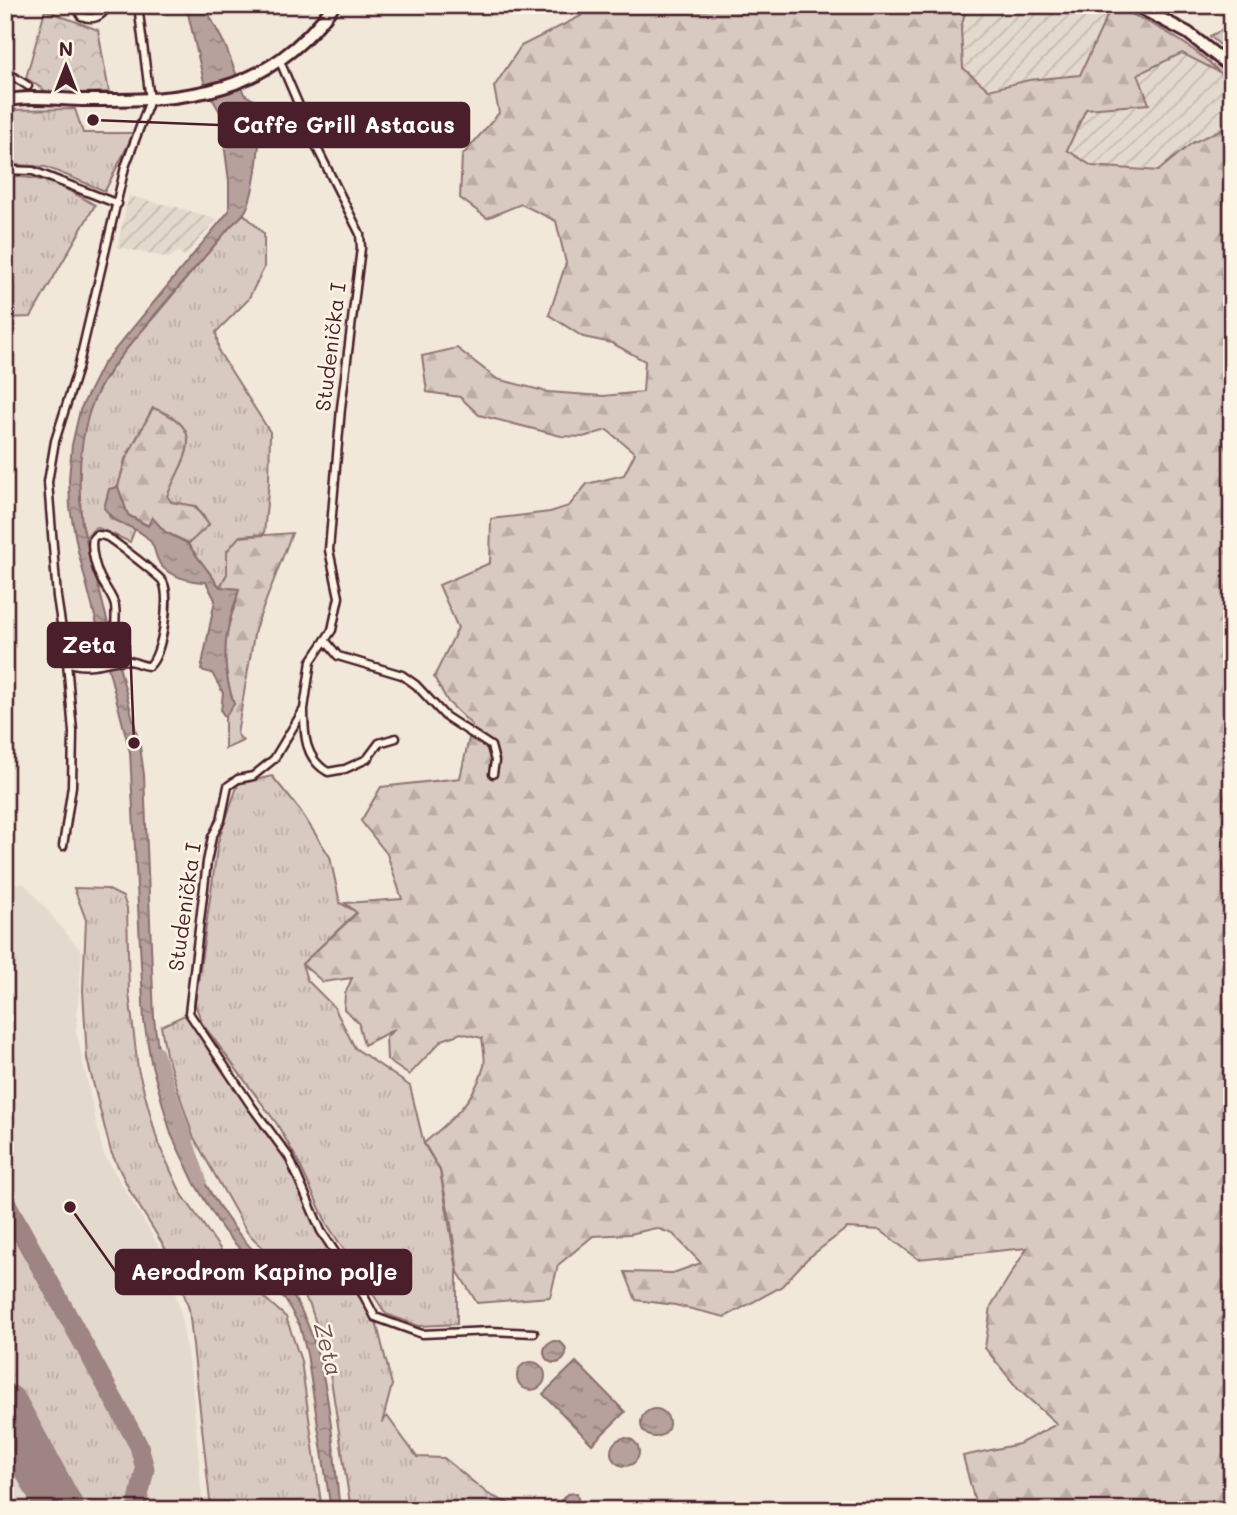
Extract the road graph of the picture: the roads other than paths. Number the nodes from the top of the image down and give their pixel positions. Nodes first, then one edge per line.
1 (77, 5) edge
2 (108, 5) edge
3 (138, 5) edge
4 (334, 5) edge
5 (1135, 5) edge
6 (279, 59) junction
7 (1232, 68) edge
8 (5, 71) edge
9 (28, 86) dead end
10 (7, 99) edge
11 (150, 100) junction
12 (5, 170) edge
13 (118, 204) junction
14 (325, 640) junction
15 (120, 661) junction
16 (67, 662) junction
17 (304, 709) junction
18 (396, 738) dead end
19 (494, 774) dead end
20 (63, 846) dead end
21 (534, 1333) dead end

1 - 2 street
3 - 11 street
4 - 6 main road
5 - 7 main road
6 - 11 main road
6 - 14 street, Studenička I
8 - 9 street
10 - 11 main road
11 - 13 street
12 - 13 street
13 - 16 street
14 - 17 street, Studenička I
14 - 19 street
15 - 15 street
15 - 16 street
16 - 20 street
17 - 18 street
17 - 21 street, Studenička I

